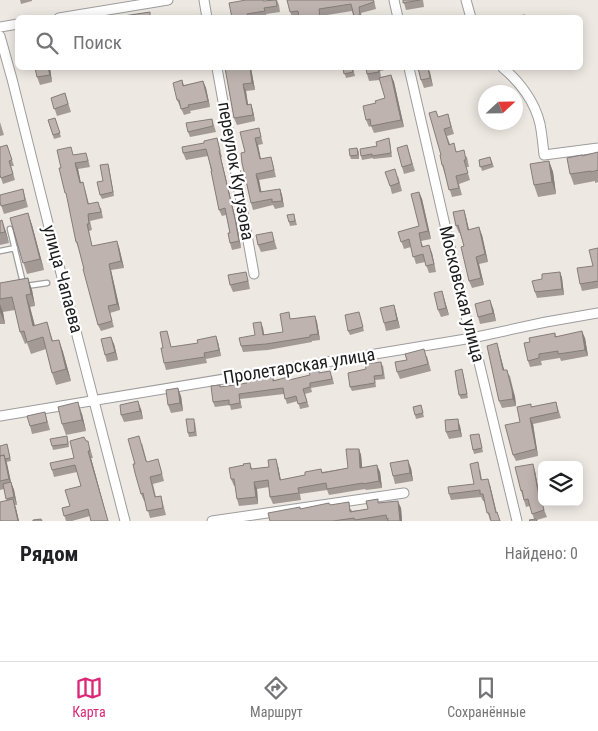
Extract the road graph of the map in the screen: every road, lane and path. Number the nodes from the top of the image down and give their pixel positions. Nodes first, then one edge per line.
1 (168, 0) edge
2 (204, 0) edge
3 (394, 0) edge
4 (466, 0) edge
5 (150, 1) edge
6 (75, 15) edge
7 (207, 15) edge
8 (397, 15) edge
9 (470, 15) edge
10 (15, 24) edge
11 (0, 27) edge
12 (0, 36) edge
13 (217, 70) edge
14 (409, 70) edge
15 (505, 70) edge
16 (598, 148) edge
17 (10, 229) edge
18 (14, 248) junction
19 (0, 251) edge
20 (254, 274) dead end
21 (47, 283) dead end
22 (24, 287) junction
23 (16, 288) edge
24 (598, 313) edge
25 (472, 338) junction
26 (94, 399) junction
27 (0, 416) edge
28 (404, 493) dead end
29 (125, 521) edge
30 (212, 521) edge
31 (517, 521) edge

1 - 5 street
2 - 7 street
3 - 8 street
4 - 9 street
5 - 6 street
10 - 11 street
12 - 26 street, улица Чапаева
13 - 20 street, переулок Кутузова
14 - 25 street, Московская улица
15 - 16 street
17 - 18 lane
18 - 19 lane
18 - 22 lane
21 - 22 lane
22 - 23 lane
24 - 25 street, Пролетарская улица
25 - 26 street, Пролетарская улица
25 - 31 street, Московская улица
26 - 27 street, Пролетарская улица
26 - 29 street, улица Чапаева
28 - 30 street

